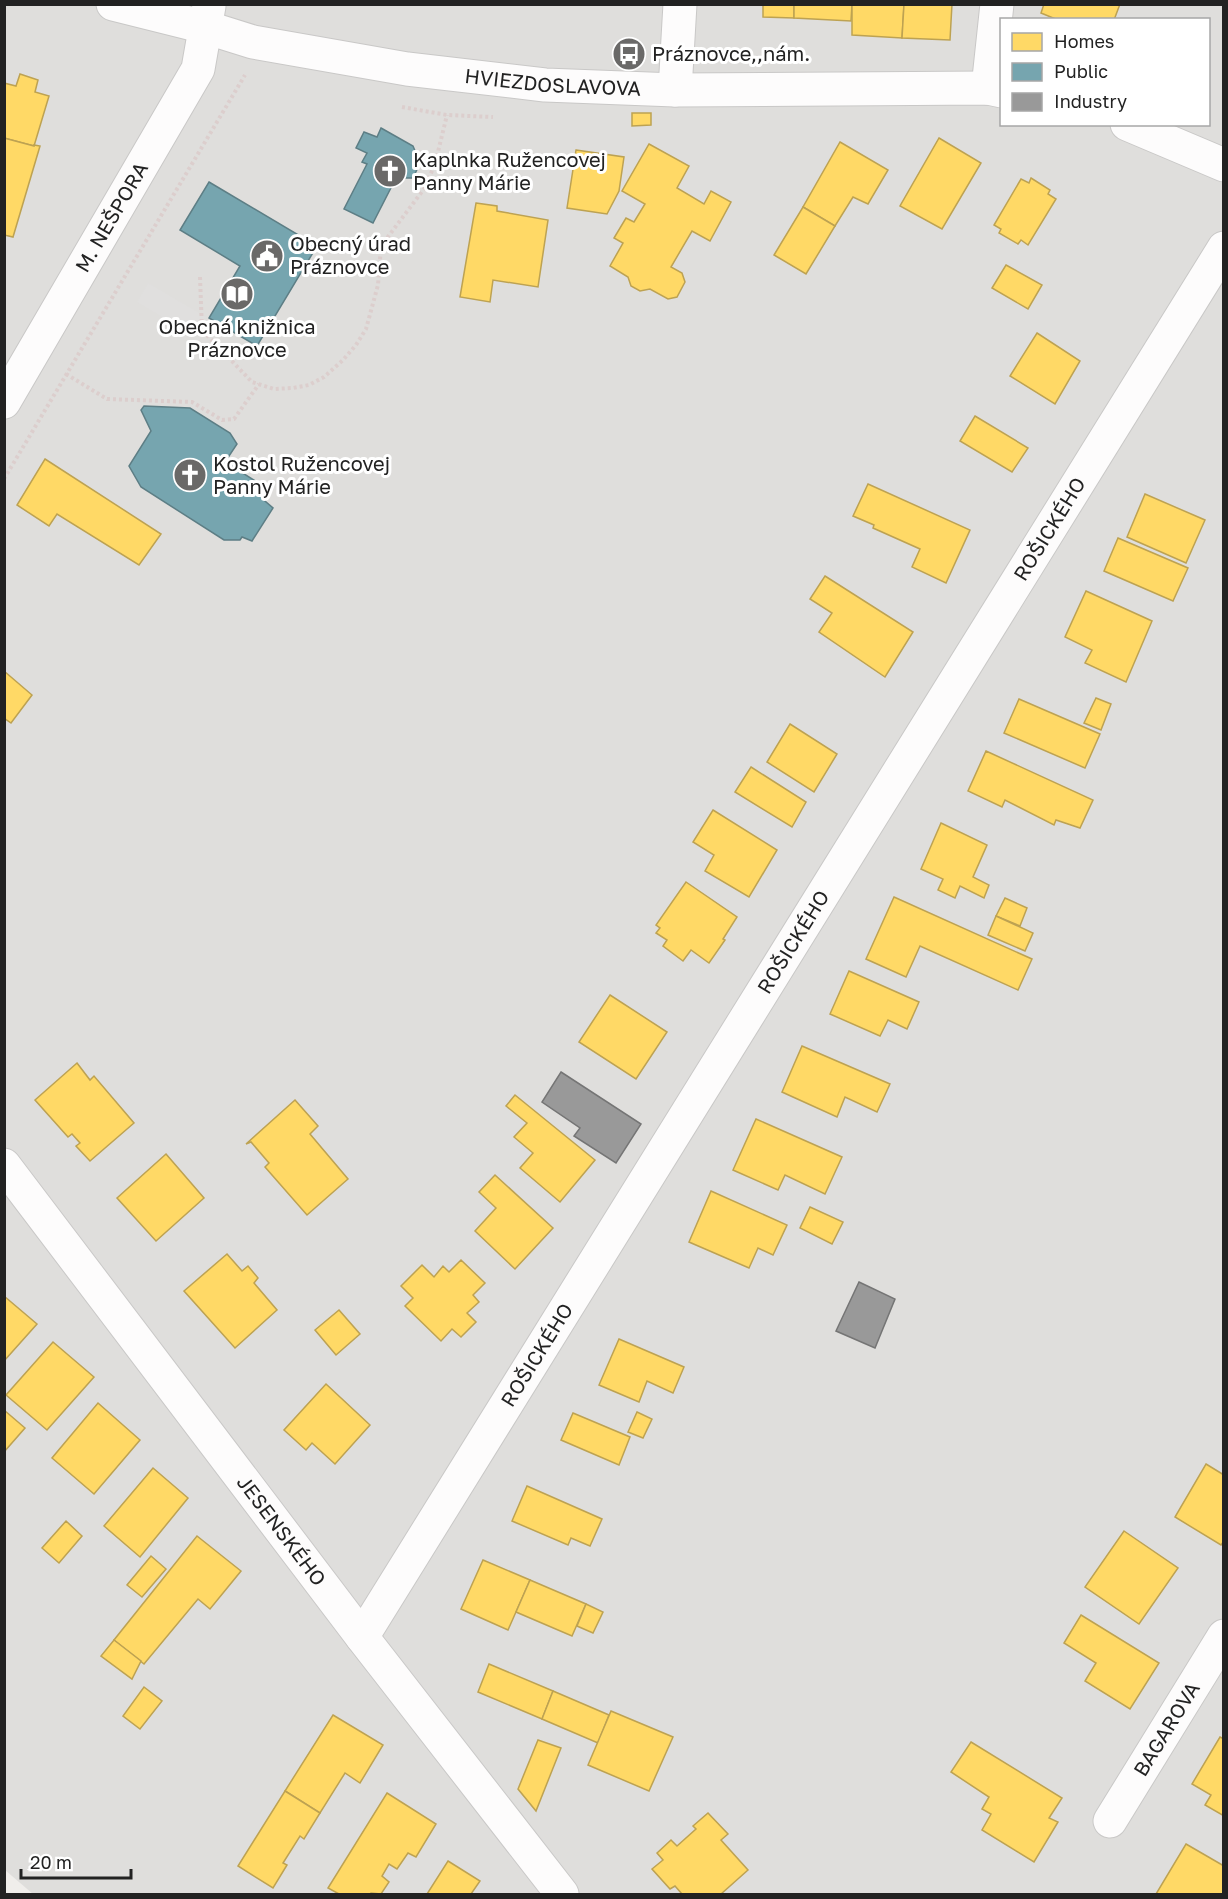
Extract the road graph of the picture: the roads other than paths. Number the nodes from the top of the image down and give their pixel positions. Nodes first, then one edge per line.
1 (112, 4) edge
2 (680, 4) edge
3 (997, 4) edge
4 (207, 16) edge
5 (995, 89) edge
6 (675, 90) junction
7 (1132, 126) edge
8 (1224, 165) edge
9 (1224, 248) edge
10 (4, 402) edge
11 (4, 1166) edge
12 (1224, 1636) edge
13 (362, 1637) junction
14 (1110, 1821) dead end
15 (562, 1894) edge

1 - 4 street, HVIEZDOSLAVOVA
2 - 6 street
3 - 5 street
4 - 6 street, HVIEZDOSLAVOVA
4 - 10 street, M. NEŠPORA
5 - 6 street, HVIEZDOSLAVOVA
7 - 8 street
9 - 13 street, ROŠICKÉHO
11 - 13 street, JESENSKÉHO
12 - 14 street, BAGAROVA
13 - 15 street, JESENSKÉHO

